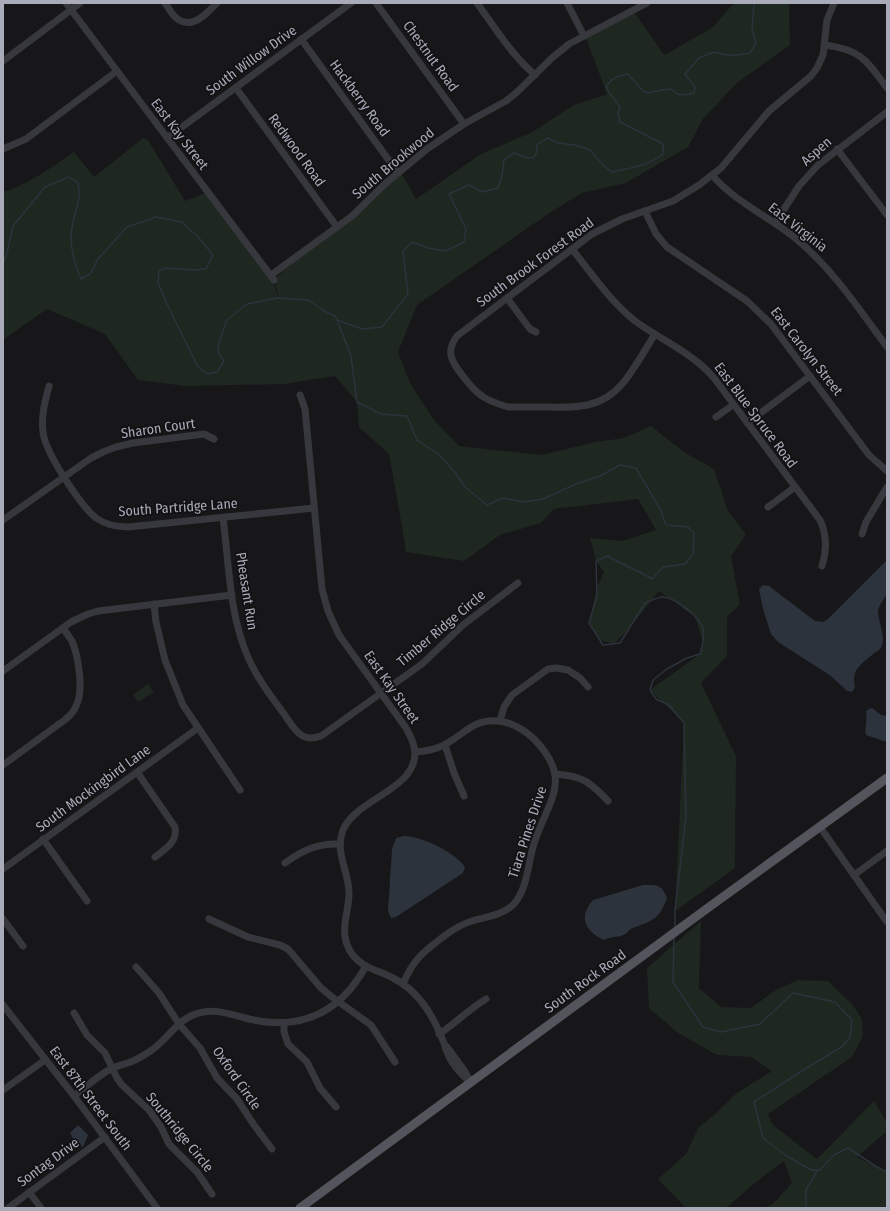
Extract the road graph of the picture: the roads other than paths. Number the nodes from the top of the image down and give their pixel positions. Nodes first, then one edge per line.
1 (66, 3) edge
2 (80, 3) edge
3 (165, 3) edge
4 (217, 3) edge
5 (351, 3) edge
6 (376, 3) edge
7 (477, 3) edge
8 (567, 3) edge
9 (647, 3) edge
10 (834, 3) edge
11 (71, 10) junction
12 (584, 36) junction
13 (301, 39) junction
14 (825, 45) junction
15 (3, 61) edge
16 (117, 71) junction
17 (535, 75) junction
18 (236, 88) junction
19 (887, 88) edge
20 (887, 112) edge
21 (464, 124) junction
22 (167, 138) junction
23 (3, 149) edge
24 (837, 149) junction
25 (398, 173) junction
26 (712, 175) junction
27 (645, 211) junction
28 (887, 215) edge
29 (775, 223) junction
30 (337, 227) junction
31 (572, 249) junction
32 (272, 277) joint
33 (507, 298) junction
34 (536, 332) dead end
35 (655, 334) junction
36 (887, 347) edge
37 (810, 376) junction
38 (49, 386) dead end
39 (300, 395) dead end
40 (733, 404) junction
41 (716, 417) dead end
42 (747, 423) junction
43 (214, 439) dead end
44 (887, 471) edge
45 (64, 477) junction
46 (795, 487) junction
47 (887, 487) edge
48 (768, 507) dead end
49 (314, 508) junction
50 (224, 518) junction
51 (3, 520) edge
52 (862, 534) dead end
53 (822, 566) dead end
54 (518, 583) dead end
55 (232, 595) junction
56 (154, 604) junction
57 (62, 628) junction
58 (3, 671) edge
59 (588, 687) dead end
60 (381, 693) junction
61 (500, 721) junction
62 (198, 728) junction
63 (311, 739) joint
64 (445, 745) junction
65 (415, 752) junction
66 (3, 765) edge
67 (137, 772) junction
68 (555, 774) junction
69 (887, 778) edge
70 (240, 790) dead end
71 (464, 796) dead end
72 (608, 801) dead end
73 (820, 827) junction
74 (43, 840) junction
75 (340, 844) junction
76 (887, 851) edge
77 (155, 857) dead end
78 (285, 863) dead end
79 (3, 869) edge
80 (854, 875) junction
81 (87, 901) dead end
82 (3, 919) edge
83 (209, 919) dead end
84 (887, 922) edge
85 (23, 946) dead end
86 (366, 966) junction
87 (136, 967) dead end
88 (403, 984) junction
89 (486, 999) dead end
90 (338, 1002) junction
91 (3, 1005) edge
92 (74, 1013) dead end
93 (284, 1023) junction
94 (178, 1024) junction
95 (439, 1034) junction
96 (46, 1060) junction
97 (395, 1062) dead end
98 (112, 1068) junction
99 (470, 1082) junction
100 (3, 1090) edge
101 (74, 1096) junction
102 (336, 1107) dead end
103 (105, 1137) junction
104 (272, 1149) dead end
105 (29, 1192) junction
106 (212, 1194) dead end
107 (8, 1208) edge
108 (41, 1208) edge
109 (157, 1208) edge
110 (300, 1208) edge

1 - 11 street, East Kay Street
2 - 11 street
3 - 4 street
5 - 13 street, South Willow Drive
6 - 21 street, Chestnut Road
7 - 17 street
8 - 12 street
9 - 12 street, South Brookwood
10 - 14 street, South Brook Forest Road
11 - 15 street
11 - 16 street, East Kay Street
12 - 17 street, South Brookwood
13 - 18 street, South Willow Drive
13 - 25 street, Hackberry Road
14 - 19 street
14 - 26 street, South Brook Forest Road
16 - 22 street, East Kay Street
16 - 23 street
17 - 21 street, South Brookwood
18 - 22 street, South Willow Drive
18 - 30 street, Redwood Road
20 - 24 street, Aspen
21 - 25 street, South Brookwood
22 - 32 street, East Kay Street
24 - 28 street
24 - 29 street, Aspen
25 - 30 street, South Brookwood
26 - 27 street, South Brook Forest Road
26 - 29 street, East Virginia
27 - 31 street, South Brook Forest Road
27 - 37 street, East Carolyn Street
29 - 36 street, East Virginia
30 - 32 street, South Brookwood
31 - 33 street, South Brook Forest Road
31 - 35 street, East Blue Spruce Road
33 - 34 street
33 - 35 street, South Brook Forest Road
35 - 40 street, East Blue Spruce Road
37 - 42 street
37 - 44 street, East Carolyn Street
38 - 45 street, South Partridge Lane
39 - 49 street, East Kay Street
40 - 41 street
40 - 42 street, East Blue Spruce Road
42 - 46 street, East Blue Spruce Road
43 - 45 street, Sharon Court
45 - 50 street, South Partridge Lane
45 - 51 street, Sharon Court
46 - 48 street
46 - 53 street, East Blue Spruce Road
47 - 52 street
49 - 50 street, South Partridge Lane
49 - 60 street, East Kay Street
50 - 55 street, Pheasant Run
54 - 60 street, Timber Ridge Circle
55 - 56 street
55 - 63 street, Pheasant Run
56 - 57 street
56 - 62 street
57 - 58 street
57 - 66 street
59 - 61 street
60 - 63 street, Timber Ridge Circle
60 - 65 street, East Kay Street
61 - 64 street, Tiara Pines Drive
61 - 68 street, Tiara Pines Drive
62 - 67 street, South Mockingbird Lane
62 - 70 street
64 - 65 street, Tiara Pines Drive
64 - 71 street
65 - 75 street
67 - 74 street, South Mockingbird Lane
67 - 77 street
68 - 72 street
68 - 88 street, Tiara Pines Drive
69 - 73 main road, South Rock Road
73 - 80 street
73 - 99 main road, South Rock Road
74 - 79 street, South Mockingbird Lane
74 - 81 street
75 - 78 street
75 - 86 street
76 - 80 street
80 - 84 street
82 - 85 street
83 - 90 street
86 - 88 street
86 - 90 street
87 - 94 street, Oxford Circle
88 - 95 street
89 - 95 street
90 - 93 street
90 - 97 street
91 - 96 street, East 87th Street South
92 - 98 street, Southridge Circle
93 - 94 street
93 - 102 street
94 - 98 street
94 - 104 street, Oxford Circle
95 - 99 street
96 - 100 street
96 - 101 street, East 87th Street South
98 - 101 street
98 - 106 street, Southridge Circle
99 - 110 main road, South Rock Road
101 - 103 street, East 87th Street South
103 - 105 street, Sontag Drive
103 - 109 street, East 87th Street South
105 - 107 street, Sontag Drive
105 - 108 street

